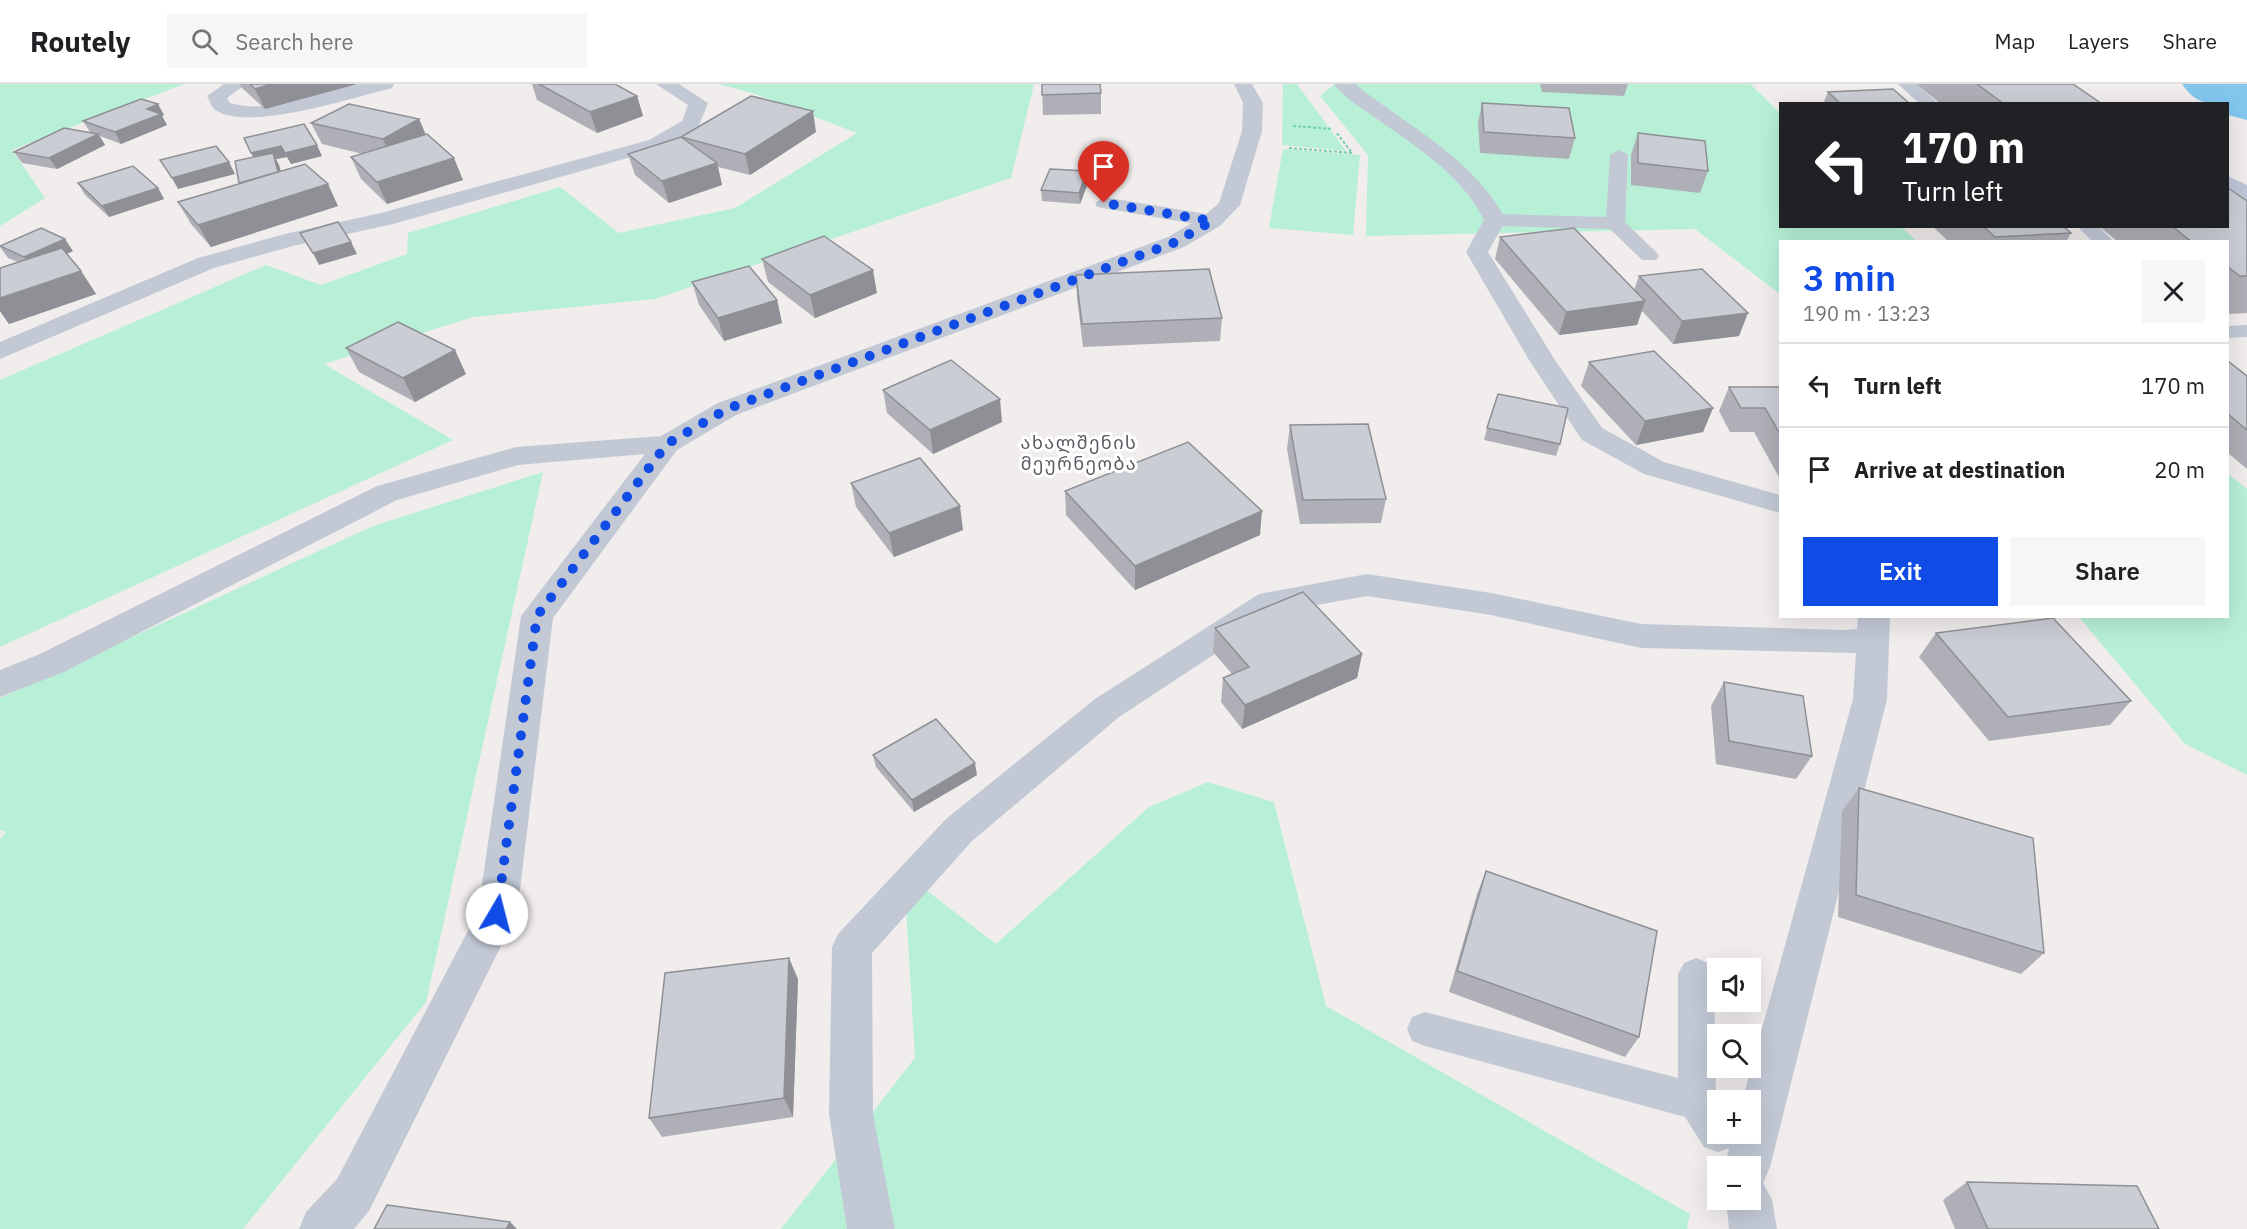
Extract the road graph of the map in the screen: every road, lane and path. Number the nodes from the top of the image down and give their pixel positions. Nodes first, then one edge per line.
1 (237, 84) edge
2 (385, 84) edge
3 (665, 84) edge
4 (1243, 84) edge
5 (1343, 84) edge
6 (1906, 84) edge
7 (1928, 102) edge
8 (1327, 120) dead end
9 (1282, 126) dead end
10 (1334, 129) junction
11 (1285, 148) dead end
12 (1619, 155) dead end
13 (2229, 183) edge
14 (2247, 195) edge
15 (1104, 203) dead end
16 (1495, 220) junction
17 (1212, 221) junction
18 (1615, 223) junction
19 (2088, 228) edge
20 (2102, 240) edge
21 (1649, 256) dead end
22 (2247, 331) edge
23 (2229, 332) edge
24 (0, 351) edge
25 (667, 444) junction
26 (1779, 504) edge
27 (1874, 628) edge
28 (0, 684) edge
29 (1696, 974) dead end
30 (1425, 1029) dead end
31 (1697, 1102) junction
32 (1707, 1117) edge
33 (1750, 1156) edge
34 (1751, 1210) edge
35 (323, 1229) edge
36 (871, 1229) edge
37 (1754, 1229) edge

1 - 2 street
3 - 24 street
4 - 17 street
5 - 16 street
6 - 7 lane
8 - 10 path
9 - 10 path
10 - 11 path
12 - 18 lane
13 - 14 main road
15 - 17 lane
16 - 18 lane
16 - 26 street
17 - 25 street
18 - 21 lane
19 - 20 lane
22 - 23 lane
25 - 28 street
25 - 35 street
27 - 33 street
27 - 36 street
29 - 31 lane
30 - 31 lane
31 - 32 lane
34 - 37 street

